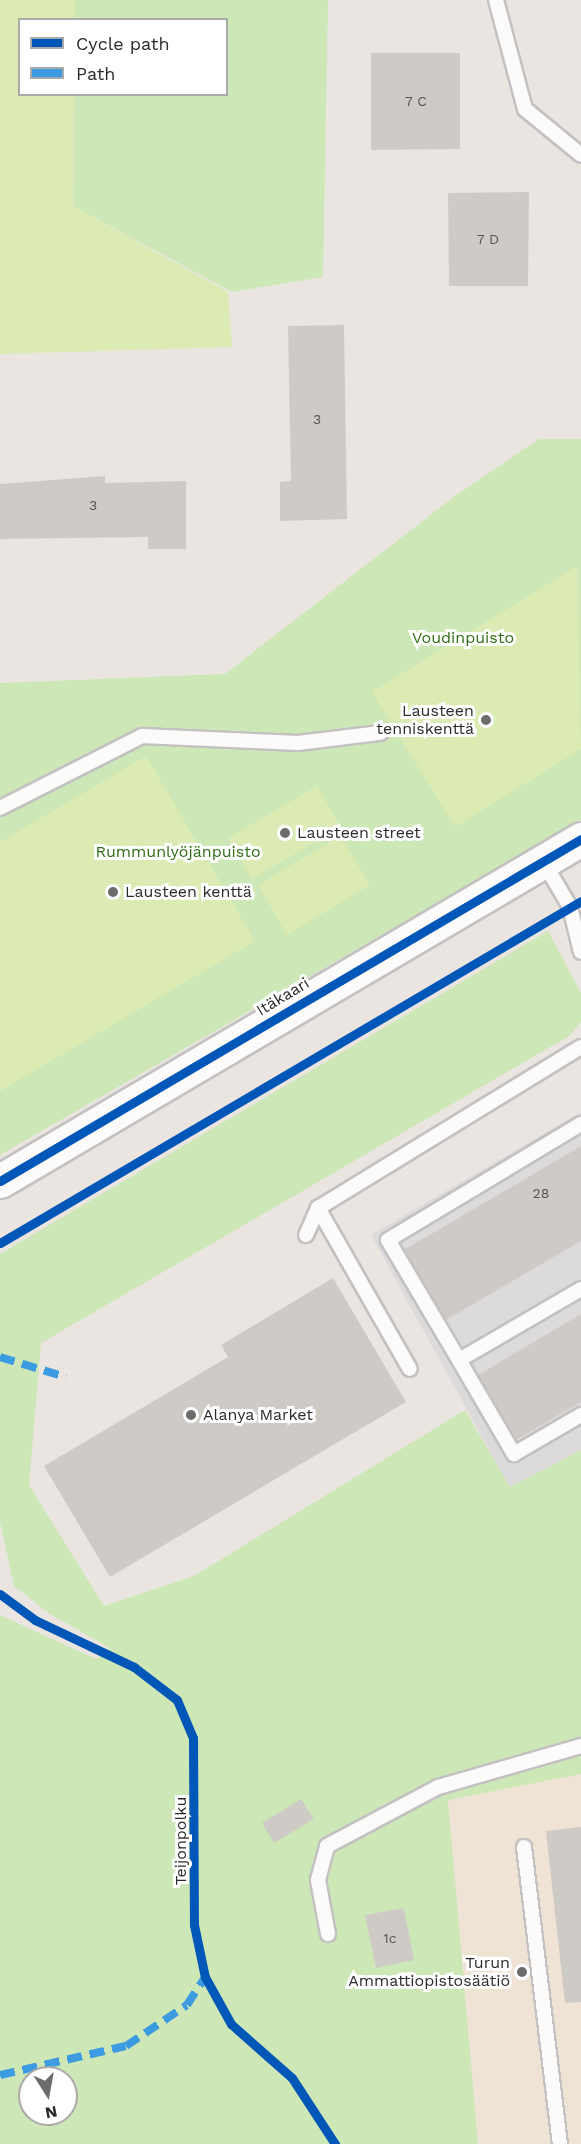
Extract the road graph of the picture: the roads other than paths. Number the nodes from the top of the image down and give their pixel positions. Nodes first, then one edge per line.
1 (496, 0) edge
2 (581, 155) edge
3 (380, 733) dead end
4 (0, 808) edge
5 (581, 839) edge
6 (543, 861) junction
7 (581, 952) edge
8 (581, 1047) edge
9 (581, 1124) edge
10 (0, 1181) edge
11 (318, 1208) junction
12 (306, 1235) dead end
13 (581, 1289) edge
14 (459, 1360) junction
15 (410, 1369) dead end
16 (581, 1415) edge
17 (581, 1746) edge
18 (524, 1847) dead end
19 (328, 1934) dead end
20 (560, 2144) edge

1 - 2 lane
3 - 4 lane
5 - 6 street, Itäkaari
6 - 7 lane
6 - 10 street, Itäkaari
8 - 11 lane
9 - 14 lane
11 - 12 lane
11 - 15 lane
13 - 14 lane
14 - 16 lane
17 - 19 lane
18 - 20 lane

